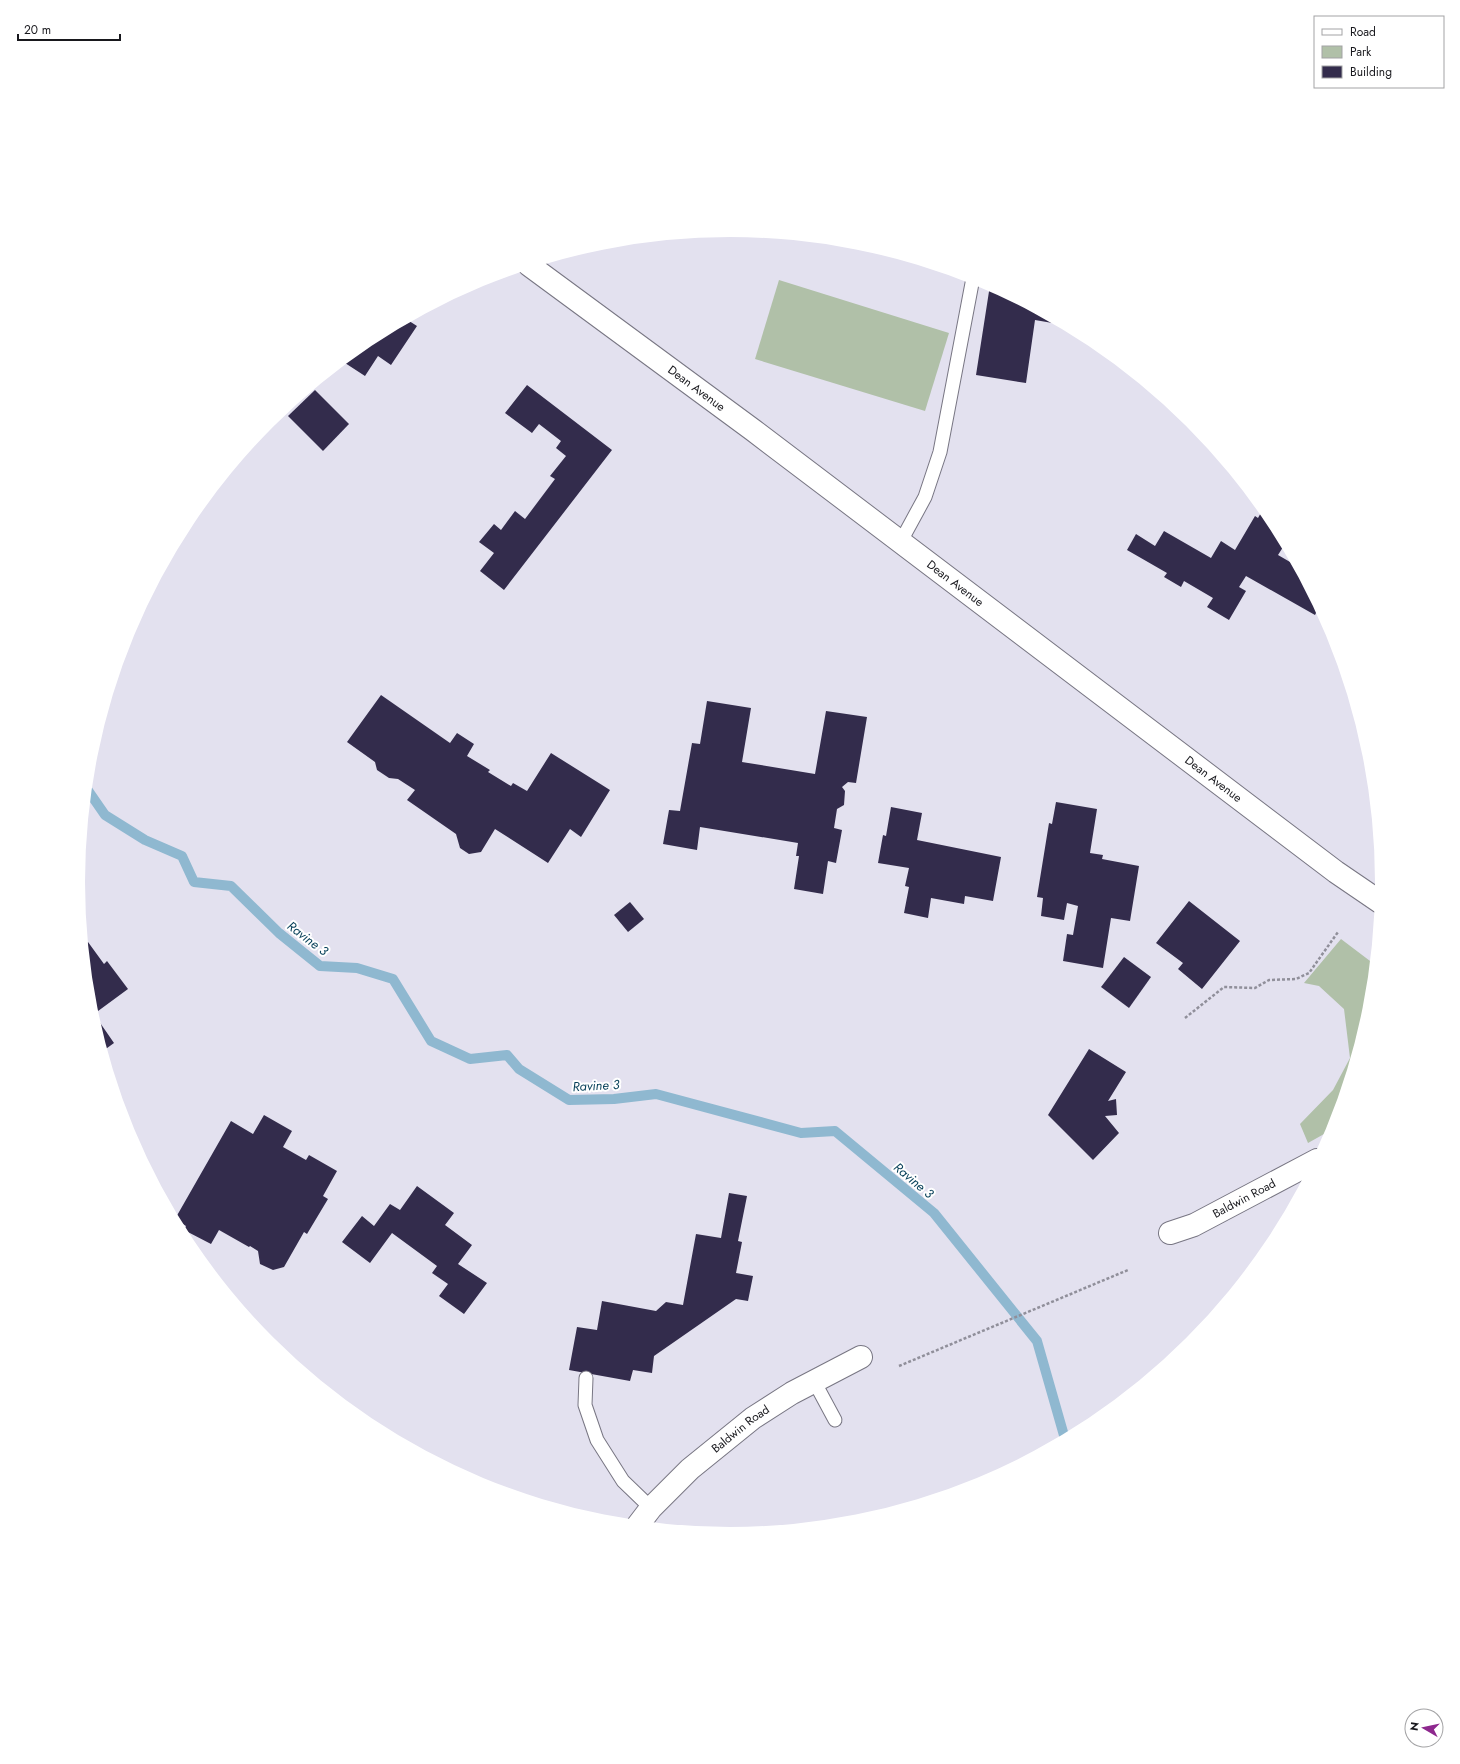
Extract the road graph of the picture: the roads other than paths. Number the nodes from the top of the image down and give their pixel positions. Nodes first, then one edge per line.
1 (533, 268) edge
2 (972, 284) edge
3 (900, 543) junction
4 (1375, 898) edge
5 (1309, 1164) edge
6 (1170, 1233) dead end
7 (861, 1357) dead end
8 (586, 1378) dead end
9 (814, 1381) junction
10 (835, 1420) dead end
11 (652, 1508) junction
12 (642, 1520) edge

1 - 3 street, Dean Avenue
2 - 3 lane
3 - 4 street, Dean Avenue
5 - 6 street, Baldwin Road
7 - 9 street, Baldwin Road
8 - 11 lane
9 - 10 lane
9 - 11 street, Baldwin Road
11 - 12 street, Baldwin Road

